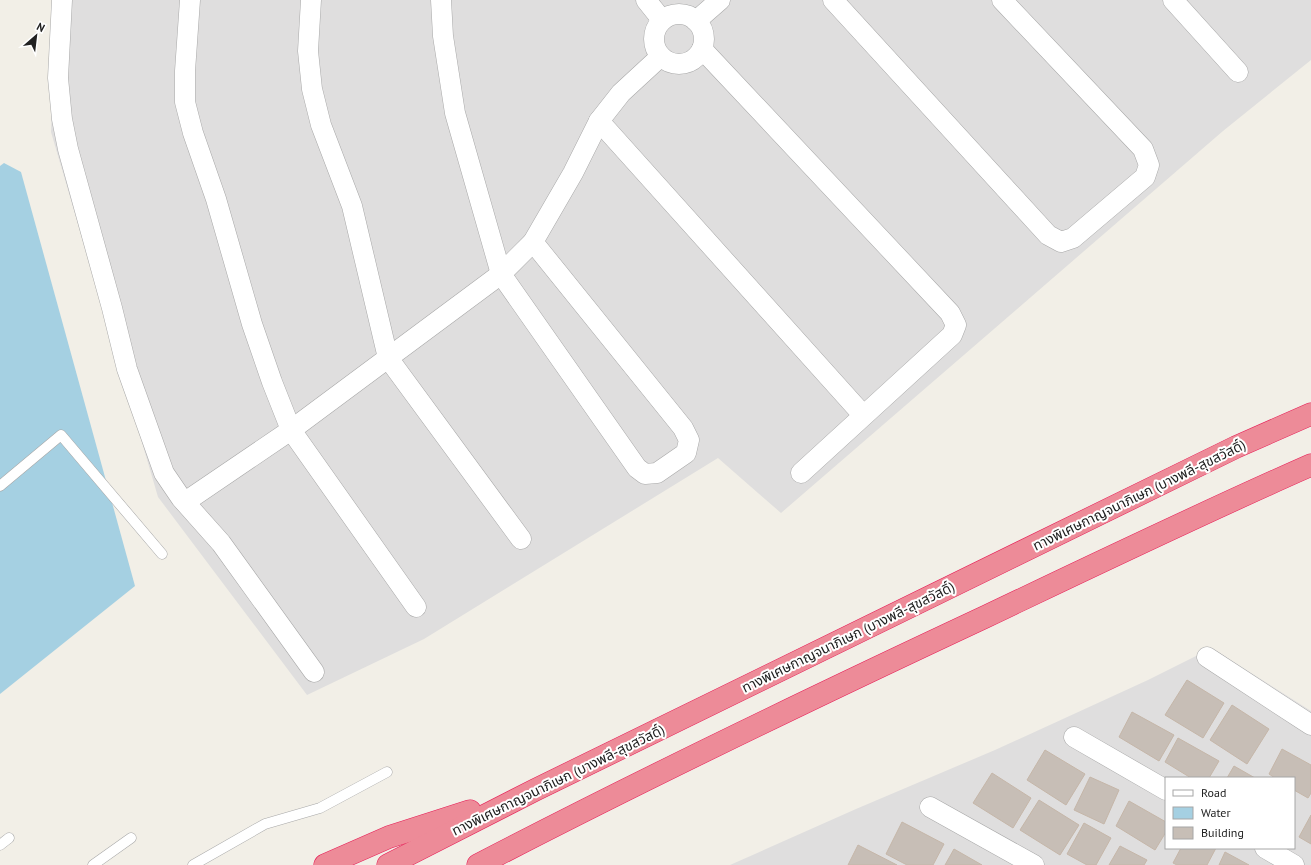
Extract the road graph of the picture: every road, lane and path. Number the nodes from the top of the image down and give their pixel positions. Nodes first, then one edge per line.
1 (62, 0) edge
2 (190, 0) edge
3 (311, 0) edge
4 (441, 0) edge
5 (646, 0) edge
6 (720, 0) edge
7 (832, 0) edge
8 (1002, 0) edge
9 (1173, 0) edge
10 (662, 20) junction
11 (696, 21) junction
12 (702, 49) junction
13 (660, 57) junction
14 (1238, 72) dead end
15 (599, 121) junction
16 (533, 242) junction
17 (501, 274) junction
18 (388, 358) junction
19 (1311, 414) edge
20 (863, 415) junction
21 (291, 430) junction
22 (1311, 465) edge
23 (801, 473) dead end
24 (0, 486) edge
25 (185, 502) junction
26 (521, 539) dead end
27 (162, 554) dead end
28 (416, 607) dead end
29 (1207, 657) dead end
30 (314, 672) dead end
31 (1311, 725) edge
32 (1074, 737) dead end
33 (387, 772) dead end
34 (1165, 789) edge
35 (535, 790) junction
36 (930, 807) dead end
37 (9, 838) dead end
38 (131, 838) dead end
39 (0, 845) edge
40 (1267, 849) edge
41 (93, 865) edge
42 (193, 865) edge
43 (325, 865) edge
44 (388, 865) edge
45 (478, 865) edge
46 (1034, 865) edge
47 (1294, 865) edge

1 - 25 street
2 - 21 street
3 - 18 street
4 - 17 street
5 - 10 street
6 - 11 street
7 - 8 street
9 - 14 street
10 - 11 street
10 - 13 street
11 - 12 street
12 - 13 street
12 - 20 street
13 - 15 street
15 - 16 street
15 - 20 street
16 - 17 street
16 - 17 street
17 - 18 street
18 - 21 street
18 - 26 street
19 - 35 highway, ทางพิเศษกาญจนาภิเษก (บางพลี-สุขสวัสดิ์)
20 - 23 street
21 - 25 street
21 - 28 street
22 - 45 highway
24 - 27 lane
25 - 30 street
29 - 31 street
32 - 34 street
33 - 42 lane
35 - 43 highway
35 - 44 highway, ทางพิเศษกาญจนาภิเษก (บางพลี-สุขสวัสดิ์)
36 - 46 street
37 - 39 lane
38 - 41 lane
40 - 47 street

